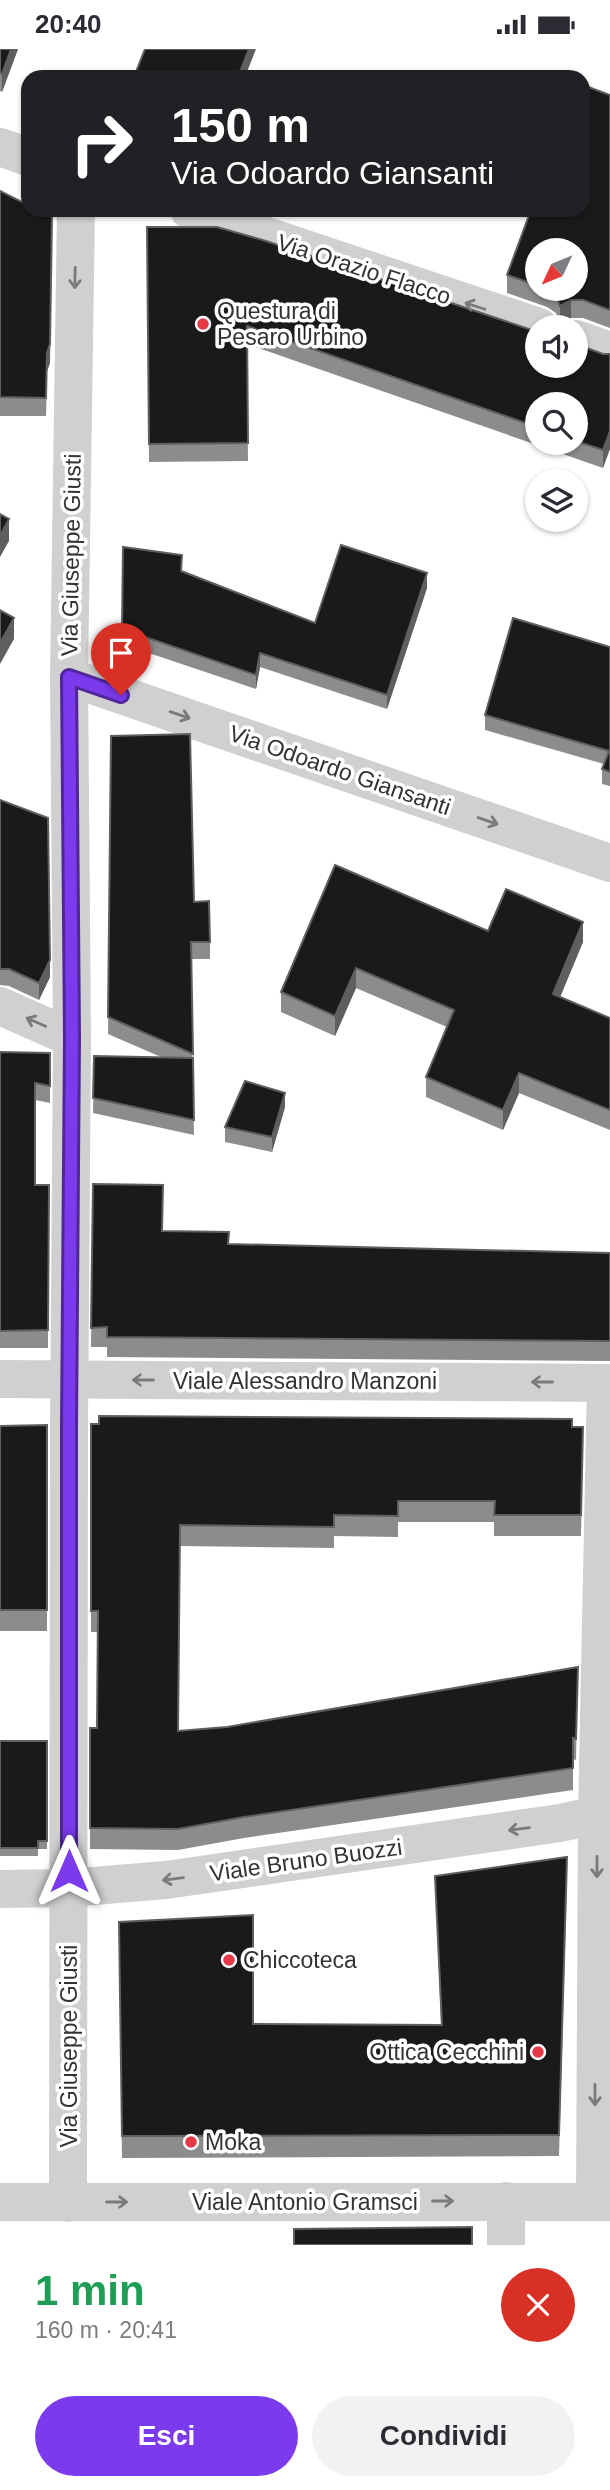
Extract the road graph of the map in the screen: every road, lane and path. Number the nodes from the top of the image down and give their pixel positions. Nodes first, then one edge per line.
1 (0, 147) edge
2 (21, 154) edge
3 (76, 217) edge
4 (210, 217) edge
5 (525, 322) edge
6 (588, 343) edge
7 (610, 351) edge
8 (69, 677) junction
9 (610, 863) edge
10 (0, 1006) edge
11 (72, 1038) junction
12 (0, 1379) edge
13 (69, 1380) junction
14 (608, 1383) edge
15 (604, 1813) edge
16 (69, 1888) junction
17 (0, 1889) edge
18 (506, 2201) junction
19 (603, 2201) edge
20 (0, 2202) edge
21 (68, 2203) junction
22 (506, 2245) edge

1 - 2 street
3 -> 8 street, Via Giuseppe Giusti
5 -> 4 street, Via Orazio Flacco
6 - 7 street
8 -> 9 street, Via Odoardo Giansanti
8 - 11 street, Via Giuseppe Giusti
11 -> 10 street
11 - 13 street, Via Giuseppe Giusti
12 - 13 street, Viale Alessandro Manzoni
14 -> 13 street, Viale Alessandro Manzoni
13 - 16 street, Via Giuseppe Giusti
14 - 15 street
15 -> 16 street, Viale Bruno Buozzi
15 -> 19 street
16 - 17 street, Viale Bruno Buozzi
16 - 21 street, Via Giuseppe Giusti
18 - 19 street, Viale Antonio Gramsci
21 -> 18 street, Viale Antonio Gramsci
18 - 22 street
20 - 21 street, Viale Antonio Gramsci

